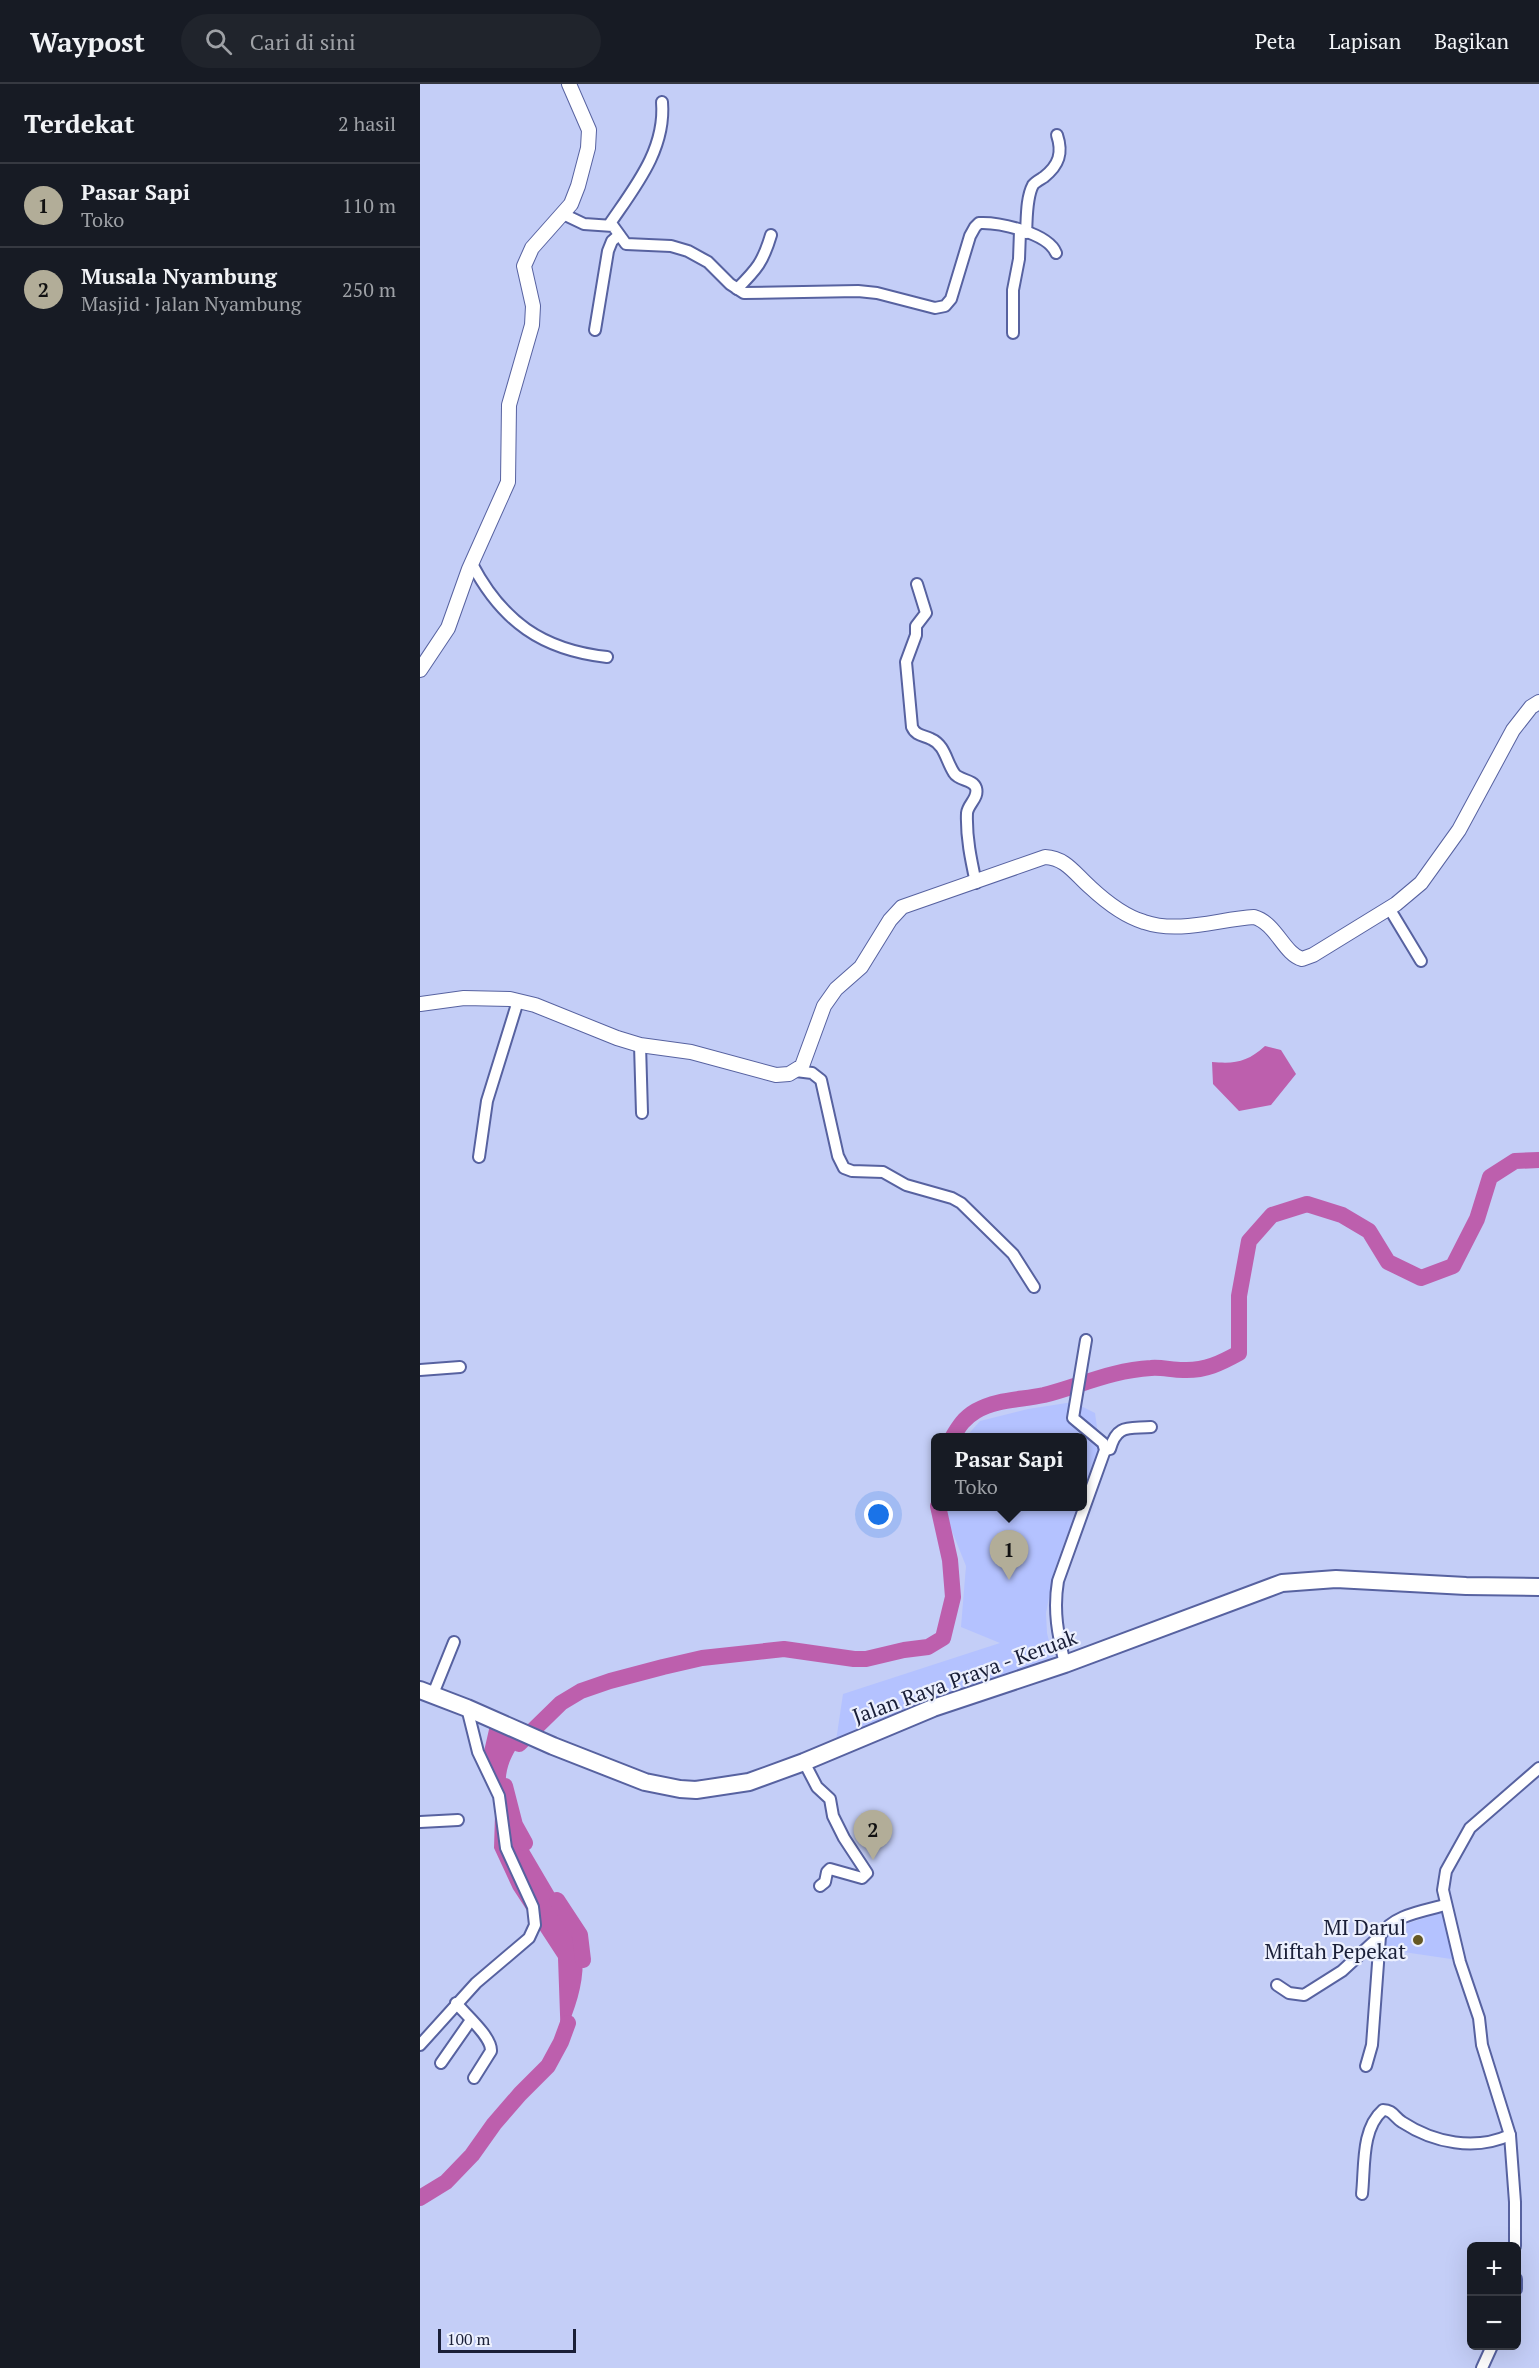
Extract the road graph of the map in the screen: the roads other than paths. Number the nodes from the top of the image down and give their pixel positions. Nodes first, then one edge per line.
1 (569, 84) edge
2 (662, 102) dead end
3 (1057, 135) dead end
4 (563, 214) junction
5 (609, 225) junction
6 (1023, 232) junction
7 (619, 235) junction
8 (771, 235) dead end
9 (1056, 253) dead end
10 (737, 289) junction
11 (595, 330) dead end
12 (1013, 333) dead end
13 (472, 564) junction
14 (917, 584) dead end
15 (607, 657) dead end
16 (420, 670) edge
17 (1539, 702) edge
18 (976, 883) junction
19 (1389, 908) junction
20 (1421, 960) dead end
21 (518, 1001) junction
22 (420, 1004) edge
23 (640, 1045) junction
24 (796, 1071) junction
25 (642, 1113) dead end
26 (479, 1157) dead end
27 (1034, 1287) dead end
28 (1086, 1340) dead end
29 (460, 1367) dead end
30 (420, 1370) edge
31 (1151, 1427) dead end
32 (1105, 1450) junction
33 (1087, 1500) edge
34 (1083, 1511) edge
35 (1539, 1587) edge
36 (454, 1642) dead end
37 (1065, 1664) junction
38 (426, 1692) edge
39 (467, 1708) junction
40 (804, 1762) junction
41 (1539, 1768) edge
42 (458, 1820) dead end
43 (420, 1822) edge
44 (820, 1886) dead end
45 (1445, 1905) junction
46 (1380, 1936) junction
47 (1277, 1985) dead end
48 (456, 2003) junction
49 (471, 2020) junction
50 (420, 2045) edge
51 (441, 2063) dead end
52 (1366, 2066) dead end
53 (474, 2078) dead end
54 (1510, 2135) junction
55 (1362, 2194) dead end
56 (1515, 2242) edge
57 (1490, 2350) edge
58 (1482, 2368) edge

1 - 4 street
2 - 5 street
3 - 6 street
4 - 5 street
4 - 13 street
5 - 7 street
6 - 9 street
6 - 10 street
6 - 12 street
7 - 10 street
7 - 11 street
8 - 10 street
13 - 15 street
13 - 16 street
14 - 18 street
17 - 19 street
18 - 19 street
18 - 24 street
19 - 20 street
21 - 22 street
21 - 23 street
21 - 26 street
23 - 24 street
23 - 25 street
24 - 27 street
28 - 32 street
29 - 30 street
31 - 32 street
32 - 33 street
34 - 37 street
35 - 37 main road, Jalan Raya Praya - Keruak
36 - 38 street
37 - 40 main road, Jalan Raya Praya - Keruak
38 - 39 main road, Jalan Raya Praya - Keruak
39 - 40 main road, Jalan Raya Praya - Keruak
39 - 48 street
40 - 44 street
41 - 45 street
42 - 43 street
45 - 46 street
45 - 54 street
46 - 47 street
46 - 52 street
48 - 49 street
48 - 50 street
49 - 51 street
49 - 53 street
54 - 55 street
54 - 56 street
57 - 58 street

